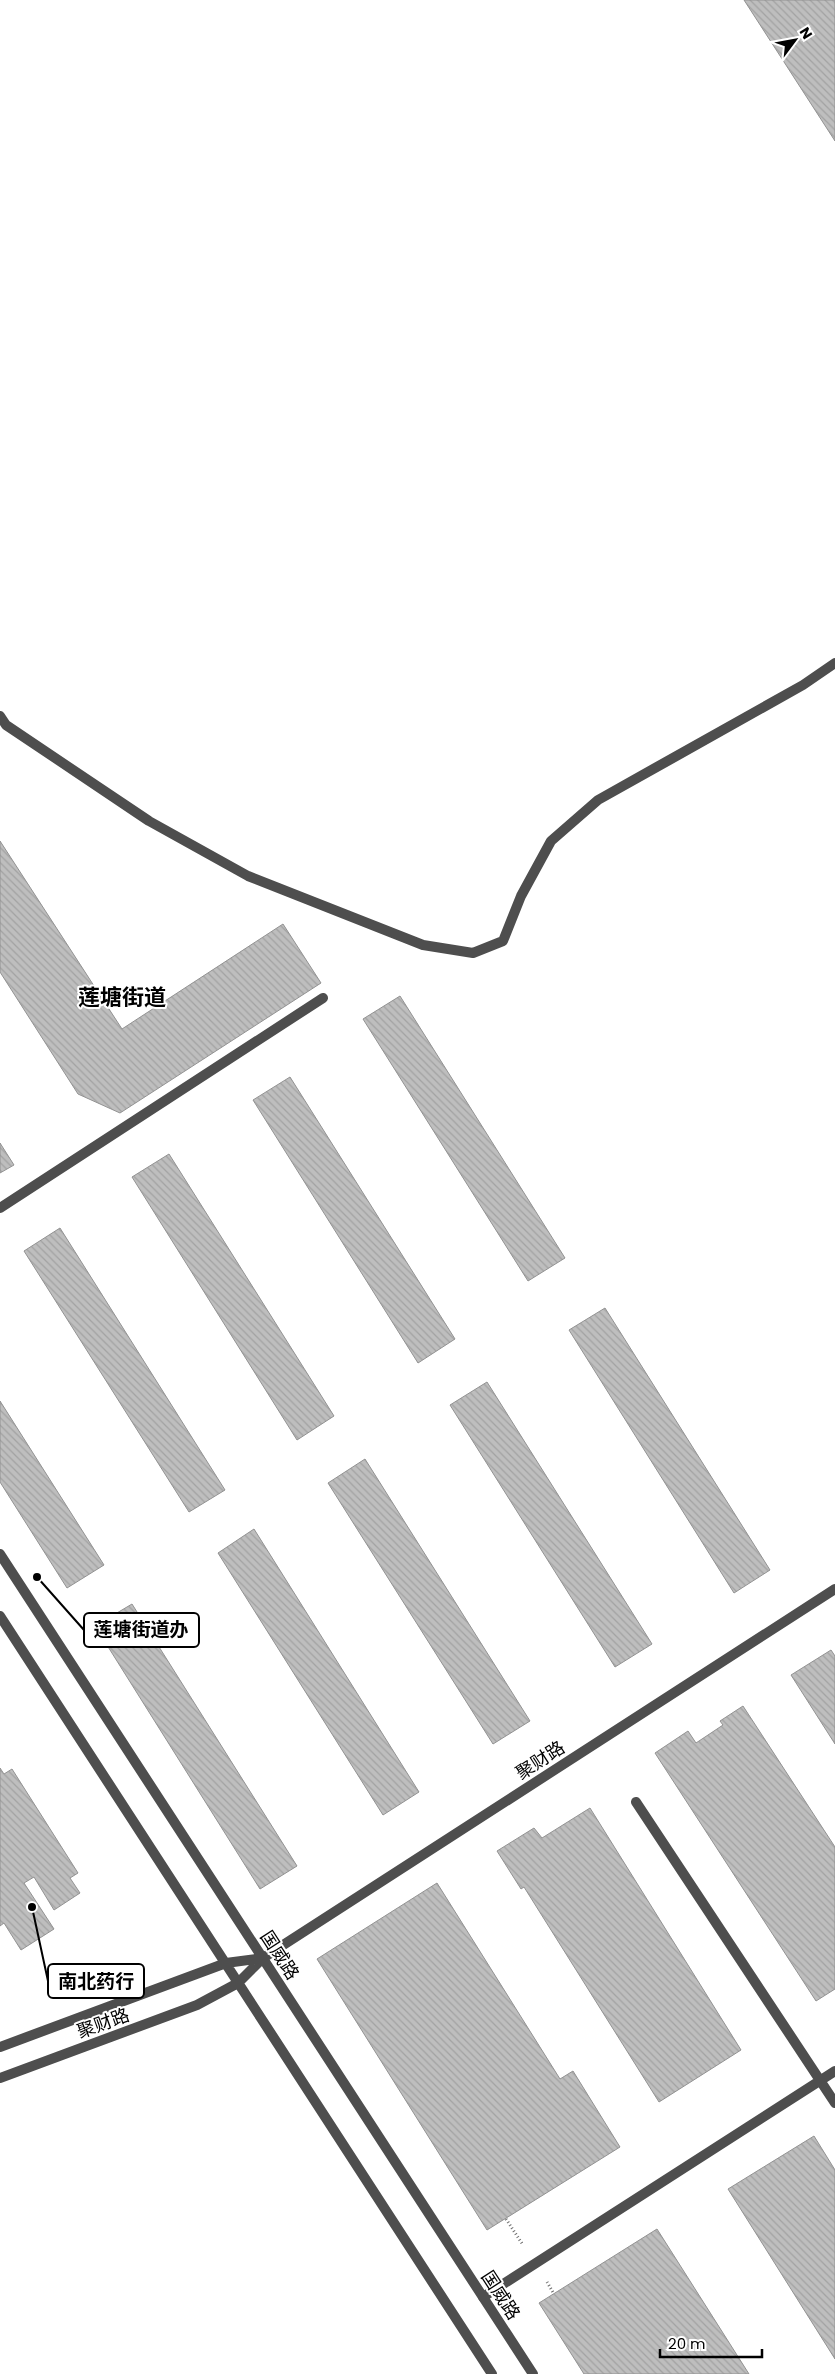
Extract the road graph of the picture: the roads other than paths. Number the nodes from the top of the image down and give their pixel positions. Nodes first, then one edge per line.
1 (835, 663) edge
2 (2, 723) edge
3 (324, 998) dead end
4 (0, 1208) edge
5 (0, 1554) edge
6 (835, 1589) edge
7 (0, 1616) edge
8 (636, 1802) dead end
9 (263, 1958) junction
10 (226, 1963) junction
11 (238, 1983) junction
12 (0, 2047) edge
13 (835, 2071) edge
14 (0, 2078) edge
15 (820, 2081) junction
16 (835, 2103) edge
17 (483, 2296) junction
18 (492, 2374) edge
19 (533, 2374) edge

1 - 2 street
3 - 4 street
5 - 9 street, 国威路
6 - 9 street, 聚财路
7 - 10 street
8 - 15 street
9 - 10 street, 聚财路
9 - 11 street, 聚财路
9 - 17 street, 国威路
10 - 11 street
10 - 12 street, 聚财路
11 - 14 street, 聚财路
11 - 18 street
13 - 15 street
15 - 16 street
15 - 17 street
17 - 19 street, 国威路

